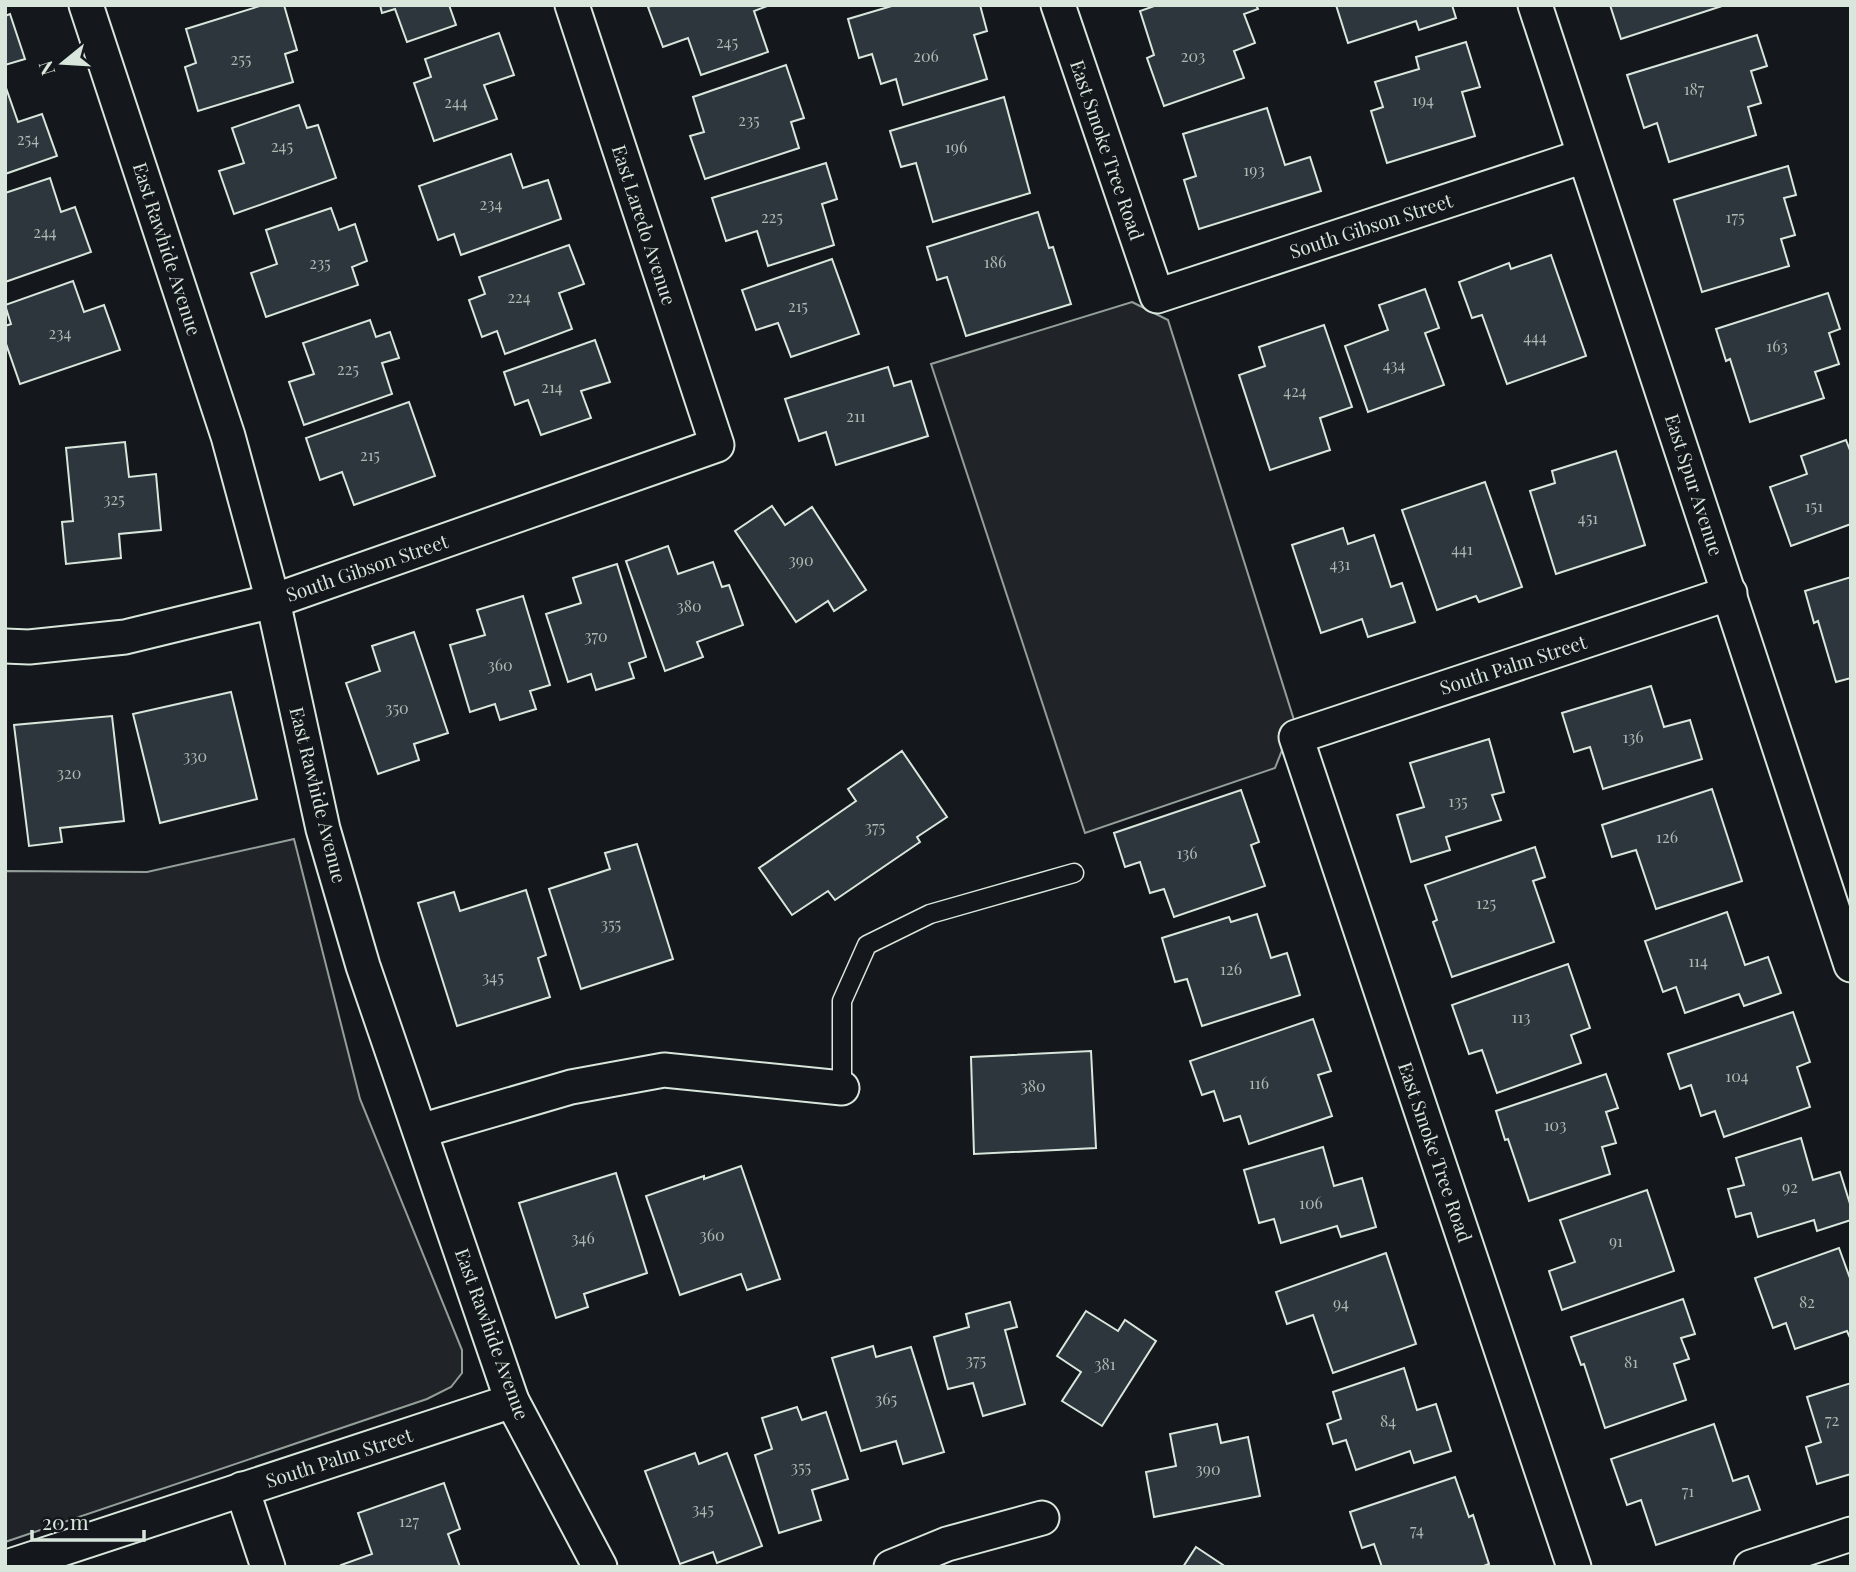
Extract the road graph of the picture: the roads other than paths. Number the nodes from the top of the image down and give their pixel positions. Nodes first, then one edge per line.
1 (86, 5) edge
2 (572, 5) edge
3 (1058, 5) edge
4 (1535, 5) edge
5 (1584, 156) junction
6 (1157, 296) joint
7 (717, 444) joint
8 (1730, 593) junction
9 (273, 601) junction
10 (5, 646) edge
11 (1296, 737) joint
12 (1074, 873) dead end
13 (1851, 965) edge
14 (842, 1088) joint
15 (420, 1131) junction
16 (512, 1401) junction
17 (242, 1489) junction
18 (1042, 1518) dead end
19 (1851, 1534) edge
20 (7, 1567) edge
21 (268, 1567) edge
22 (600, 1567) edge
23 (891, 1567) edge
24 (1574, 1567) edge
25 (1751, 1567) edge

1 - 9 street, East Rawhide Avenue
2 - 7 street, East Laredo Avenue
3 - 6 street, East Smoke Tree Road
4 - 5 street, East Spur Avenue
5 - 6 street, South Gibson Street
5 - 8 street, East Spur Avenue
7 - 9 street, South Gibson Street
8 - 11 street, South Palm Street
8 - 13 street, East Spur Avenue
9 - 10 street, South Gibson Street
9 - 15 street, East Rawhide Avenue
11 - 24 street, East Smoke Tree Road
12 - 14 lane
14 - 15 street
15 - 16 street, East Rawhide Avenue
16 - 17 street, South Palm Street
16 - 22 street, East Rawhide Avenue
17 - 20 street, South Palm Street
17 - 21 street
18 - 23 street
19 - 25 street

